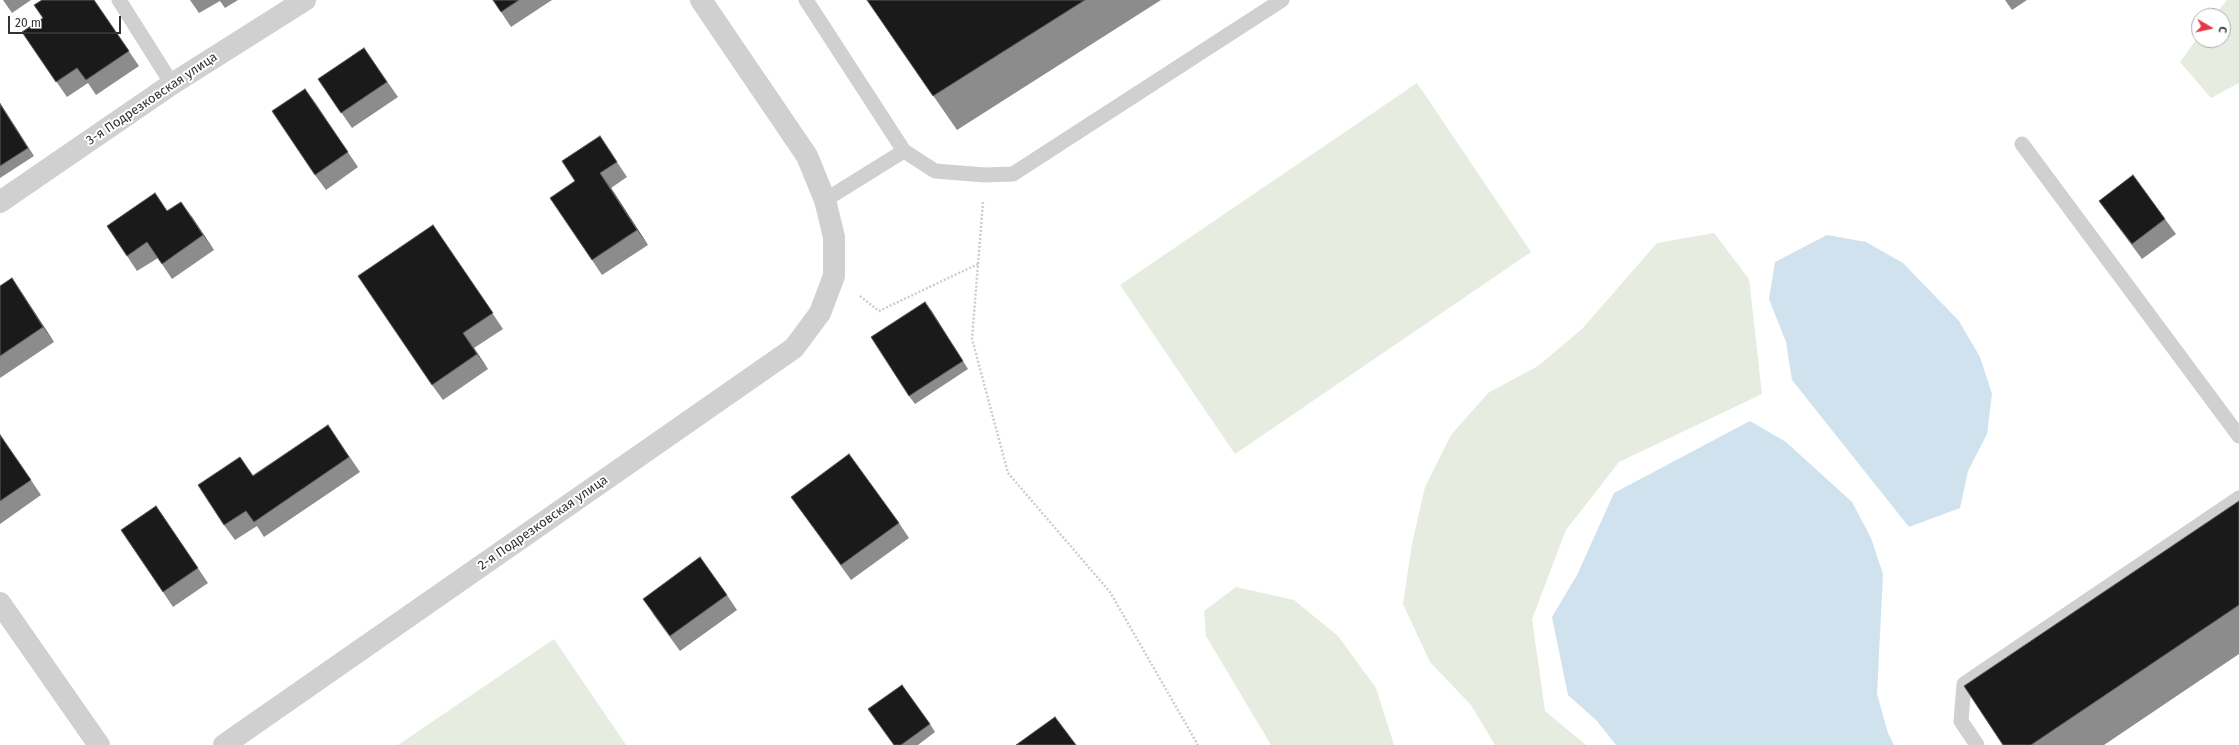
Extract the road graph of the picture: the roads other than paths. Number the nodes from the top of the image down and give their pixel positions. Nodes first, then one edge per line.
1 (119, 0) edge
2 (305, 0) edge
3 (701, 0) edge
4 (806, 0) edge
5 (1282, 0) edge
6 (172, 84) junction
7 (2022, 144) dead end
8 (904, 151) junction
9 (825, 200) junction
10 (0, 202) edge
11 (2239, 436) edge
12 (2239, 498) edge
13 (0, 603) edge
14 (99, 745) edge
15 (224, 745) edge
16 (1977, 745) edge

1 - 6 lane
2 - 6 street, 3-я Подрезковская улица
3 - 9 street
4 - 8 lane
5 - 8 lane
6 - 10 street, 3-я Подрезковская улица
7 - 11 lane
8 - 9 lane
9 - 15 street, 2-я Подрезковская улица
12 - 16 lane
13 - 14 street

